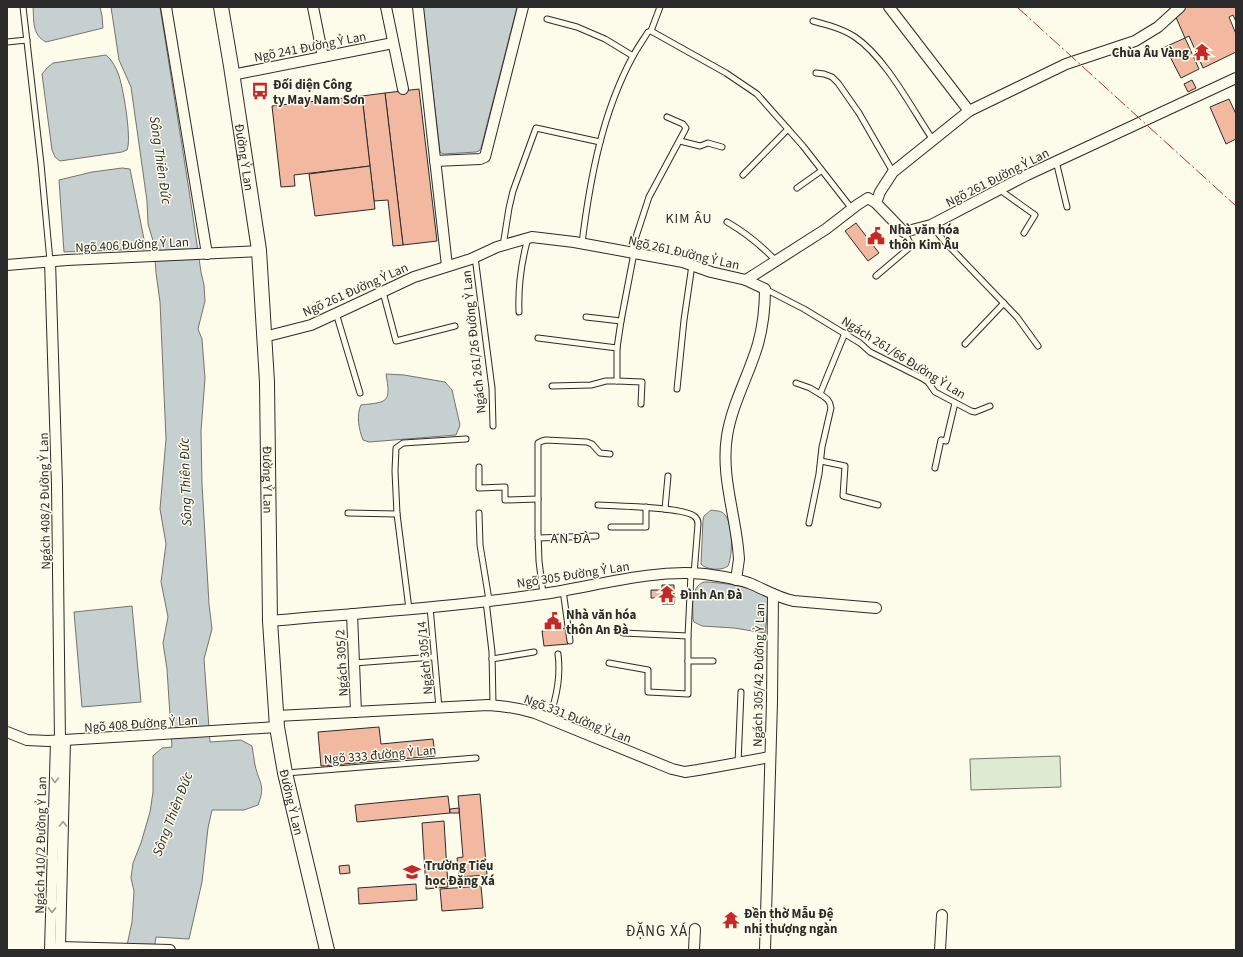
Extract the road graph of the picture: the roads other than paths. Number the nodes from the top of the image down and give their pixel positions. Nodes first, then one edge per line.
1 (23, 7) edge
2 (166, 7) edge
3 (221, 7) edge
4 (313, 7) edge
5 (386, 7) edge
6 (418, 7) edge
7 (523, 7) edge
8 (660, 7) edge
9 (889, 7) edge
10 (1180, 7) edge
11 (547, 19) dead end
12 (813, 22) dead end
13 (651, 31) junction
14 (27, 40) junction
15 (7, 42) edge
16 (393, 43) junction
17 (633, 56) junction
18 (323, 57) junction
19 (816, 73) dead end
20 (232, 75) junction
21 (1236, 78) edge
22 (402, 89) dead end
23 (969, 111) junction
24 (667, 117) dead end
25 (788, 129) junction
26 (933, 140) junction
27 (680, 141) junction
28 (600, 142) junction
29 (722, 147) dead end
30 (435, 161) junction
31 (1056, 161) junction
32 (820, 171) junction
33 (893, 172) junction
34 (743, 175) dead end
35 (797, 188) dead end
36 (1000, 190) junction
37 (876, 203) junction
38 (1067, 207) dead end
39 (852, 209) junction
40 (727, 222) dead end
41 (931, 225) junction
42 (904, 232) junction
43 (1024, 233) dead end
44 (528, 238) junction
45 (582, 243) junction
46 (503, 246) junction
47 (259, 251) junction
48 (632, 252) junction
49 (207, 254) junction
50 (475, 257) junction
51 (50, 261) junction
52 (776, 261) junction
53 (7, 265) edge
54 (692, 265) junction
55 (447, 266) junction
56 (876, 276) dead end
57 (746, 280) junction
58 (765, 289) junction
59 (383, 292) junction
60 (1004, 303) junction
61 (519, 312) dead end
62 (336, 313) junction
63 (586, 317) dead end
64 (621, 321) junction
65 (455, 326) dead end
66 (845, 334) junction
67 (264, 337) junction
68 (538, 338) dead end
69 (965, 344) dead end
70 (1038, 346) dead end
71 (617, 348) junction
72 (617, 381) junction
73 (796, 383) dead end
74 (552, 386) dead end
75 (677, 389) dead end
76 (360, 393) dead end
77 (820, 394) junction
78 (955, 403) junction
79 (641, 404) dead end
80 (990, 406) dead end
81 (493, 426) dead end
82 (466, 440) dead end
83 (610, 454) dead end
84 (821, 461) junction
85 (479, 467) dead end
86 (935, 468) dead end
87 (668, 476) dead end
88 (538, 499) junction
89 (598, 505) dead end
90 (878, 505) dead end
91 (646, 508) junction
92 (666, 509) junction
93 (348, 512) dead end
94 (479, 513) dead end
95 (397, 514) junction
96 (808, 523) dead end
97 (611, 527) dead end
98 (596, 536) dead end
99 (538, 538) junction
100 (692, 574) junction
101 (736, 580) junction
102 (563, 590) junction
103 (543, 594) junction
104 (773, 594) junction
105 (487, 600) junction
106 (430, 607) junction
107 (876, 608) dead end
108 (409, 609) junction
109 (352, 614) junction
110 (270, 621) junction
111 (623, 633) dead end
112 (688, 636) junction
113 (570, 641) dead end
114 (534, 652) dead end
115 (558, 654) dead end
116 (434, 657) junction
117 (492, 659) junction
118 (688, 661) junction
119 (713, 661) dead end
120 (354, 662) junction
121 (609, 663) dead end
122 (741, 692) dead end
123 (493, 705) junction
124 (439, 708) junction
125 (356, 712) junction
126 (549, 718) junction
127 (277, 721) junction
128 (7, 732) edge
129 (60, 740) junction
130 (770, 757) junction
131 (476, 758) dead end
132 (738, 763) junction
133 (285, 773) junction
134 (942, 915) dead end
135 (695, 929) dead end
136 (55, 949) edge
137 (121, 949) edge
138 (159, 950) edge
139 (170, 950) edge
140 (327, 950) edge
141 (694, 950) edge
142 (765, 950) edge
143 (940, 950) edge

1 - 14 lane
2 - 49 street
3 - 20 main road, Đường Ỷ Lan
4 - 18 street
5 - 16 street
6 - 30 street
7 - 30 street
8 - 13 lane
9 - 23 street
10 - 23 street
11 - 17 lane
12 - 26 lane
13 - 17 lane
13 - 25 lane
14 - 15 lane
14 - 51 lane
16 - 18 street, Ngõ 241 Đường Ỷ Lan
16 - 22 street
17 - 28 lane
18 - 20 street, Ngõ 241 Đường Ỷ Lan
19 - 33 lane
20 - 47 main road, Đường Ỷ Lan
21 - 31 street, Ngõ 261 Đường Ỷ Lan
23 - 26 street
24 - 27 lane
25 - 32 lane
25 - 34 lane
26 - 33 street
27 - 29 lane
27 - 48 lane
28 - 45 lane
28 - 46 lane
30 - 55 street
31 - 36 street, Ngõ 261 Đường Ỷ Lan
31 - 38 lane
32 - 35 lane
32 - 39 lane
33 - 37 street
36 - 41 street, Ngõ 261 Đường Ỷ Lan
36 - 43 lane
37 - 39 street, Ngõ 261 Đường Ỷ Lan
37 - 42 street
39 - 52 street, Ngõ 261 Đường Ỷ Lan
40 - 52 lane
41 - 42 street, Ngõ 261 Đường Ỷ Lan
41 - 60 lane
42 - 56 lane
44 - 45 street, Ngõ 261 Đường Ỷ Lan
44 - 46 street, Ngõ 261 Đường Ỷ Lan
44 - 61 lane
45 - 48 street, Ngõ 261 Đường Ỷ Lan
46 - 50 street, Ngõ 261 Đường Ỷ Lan
47 - 49 street, Ngõ 406 Đường Ỷ Lan
47 - 67 main road, Đường Ỷ Lan
48 - 54 street, Ngõ 261 Đường Ỷ Lan
48 - 64 lane
49 - 51 street, Ngõ 406 Đường Ỷ Lan
50 - 55 street, Ngõ 261 Đường Ỷ Lan
50 - 81 lane, Ngách 261/26 Đường Ỷ Lan
51 - 53 street, Ngõ 406 Đường Ỷ Lan
51 - 129 street, Ngách 408/2 Đường Ỷ Lan
52 - 57 street, Ngõ 261 Đường Ỷ Lan
54 - 57 street, Ngõ 261 Đường Ỷ Lan
54 - 75 lane
55 - 59 street, Ngõ 261 Đường Ỷ Lan
57 - 58 street
58 - 66 lane, Ngách 261/66 Đường Ỷ Lan
58 - 101 street
59 - 62 street, Ngõ 261 Đường Ỷ Lan
59 - 65 lane
60 - 69 lane
60 - 70 lane
62 - 67 street, Ngõ 261 Đường Ỷ Lan
62 - 76 lane
63 - 64 lane
64 - 71 lane
66 - 77 lane
66 - 78 lane, Ngách 261/66 Đường Ỷ Lan
67 - 110 main road, Đường Ỷ Lan
68 - 71 lane
71 - 72 lane
72 - 74 lane
72 - 79 lane
73 - 77 lane
77 - 84 lane
78 - 80 lane, Ngách 261/66 Đường Ỷ Lan
78 - 86 lane
82 - 95 lane
83 - 88 lane
84 - 90 lane
84 - 96 lane
85 - 88 lane
87 - 92 lane
88 - 99 lane
89 - 91 lane
91 - 92 lane
91 - 97 lane
92 - 100 lane
93 - 95 lane
94 - 105 lane
95 - 108 lane
98 - 99 lane
99 - 103 lane
100 - 101 street, Ngõ 305 Đường Ỷ Lan
100 - 102 street, Ngõ 305 Đường Ỷ Lan
100 - 112 lane
101 - 104 street, Ngõ 305 Đường Ỷ Lan
102 - 103 street, Ngõ 305 Đường Ỷ Lan
102 - 113 lane
103 - 105 street, Ngõ 305 Đường Ỷ Lan
104 - 107 street, Ngõ 305 Đường Ỷ Lan
104 - 130 street, Ngách 305/42 Đường Ỷ Lan
105 - 106 street, Ngõ 305 Đường Ỷ Lan
105 - 117 lane
106 - 108 street, Ngõ 305 Đường Ỷ Lan
106 - 116 lane, Ngách 305/14
108 - 109 street, Ngõ 305 Đường Ỷ Lan
109 - 110 street, Ngõ 305 Đường Ỷ Lan
109 - 120 street, Ngách 305/2
110 - 127 main road, Đường Ỷ Lan
111 - 112 lane
112 - 118 lane
114 - 117 lane
115 - 126 lane
116 - 120 lane
116 - 124 lane, Ngách 305/14
117 - 123 lane
118 - 119 lane
118 - 121 lane
120 - 125 street, Ngách 305/2
122 - 132 lane
123 - 124 street, Ngõ 331 Đường Ỷ Lan
123 - 126 street, Ngõ 331 Đường Ỷ Lan
124 - 125 street, Ngõ 331 Đường Ỷ Lan
125 - 127 street, Ngõ 331 Đường Ỷ Lan
126 - 132 street, Ngõ 331 Đường Ỷ Lan
127 - 129 street, Ngõ 408 Đường Ỷ Lan
127 - 133 main road, Đường Ỷ Lan
128 - 129 street, Ngõ 408 Đường Ỷ Lan
129 - 136 street, Ngách 410/2 Đường Ỷ Lan
130 - 132 street, Ngõ 331 Đường Ỷ Lan
130 - 142 street, Ngách 305/42 Đường Ỷ Lan
131 - 133 lane, Ngõ 333 đường Ỷ Lan
133 - 140 main road, Đường Ỷ Lan
134 - 143 street
135 - 141 street
136 - 137 street
137 - 138 street
138 - 139 street

